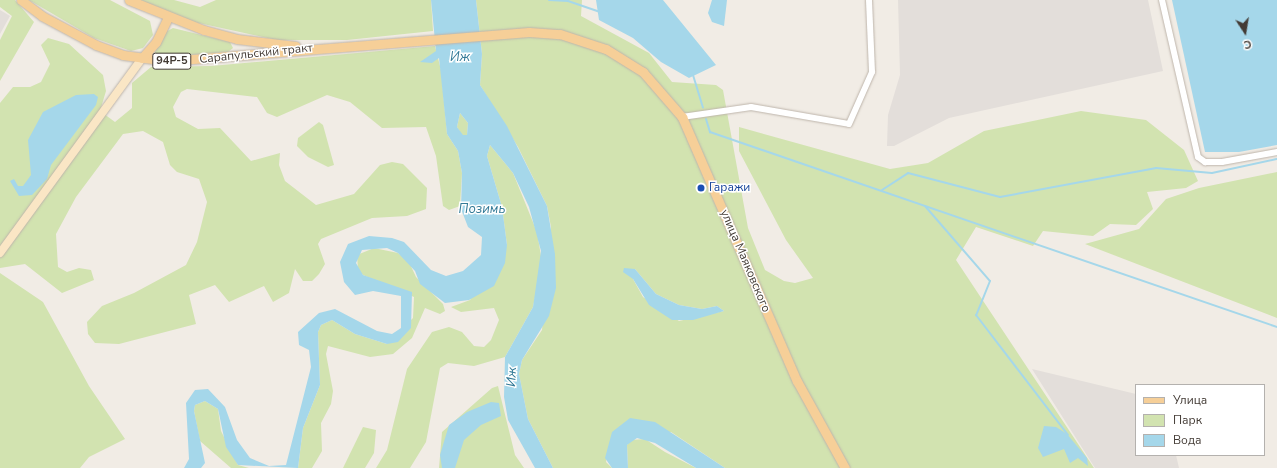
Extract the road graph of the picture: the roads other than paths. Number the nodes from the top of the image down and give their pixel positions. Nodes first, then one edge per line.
1 (22, 0) edge
2 (129, 0) edge
3 (869, 0) edge
4 (1162, 0) edge
5 (168, 17) junction
6 (494, 33) joint
7 (337, 46) junction
8 (142, 58) junction
9 (682, 117) junction
10 (1277, 152) edge
11 (0, 253) edge
12 (845, 468) edge

1 - 8 main road, Сарапульский тракт / 94Р-5
2 - 5 main road, Сарапульский тракт / 94Р-5
3 - 9 street
4 - 10 street
5 - 7 main road, Сарапульский тракт / 94Р-5
5 - 8 main road
6 - 7 main road, Сарапульский тракт / 94Р-5
6 - 9 main road, улица Маяковского / 94Р-5
7 - 8 main road, Сарапульский тракт / 94Р-5
8 - 11 street
9 - 12 main road, улица Маяковского / 94Р-5

